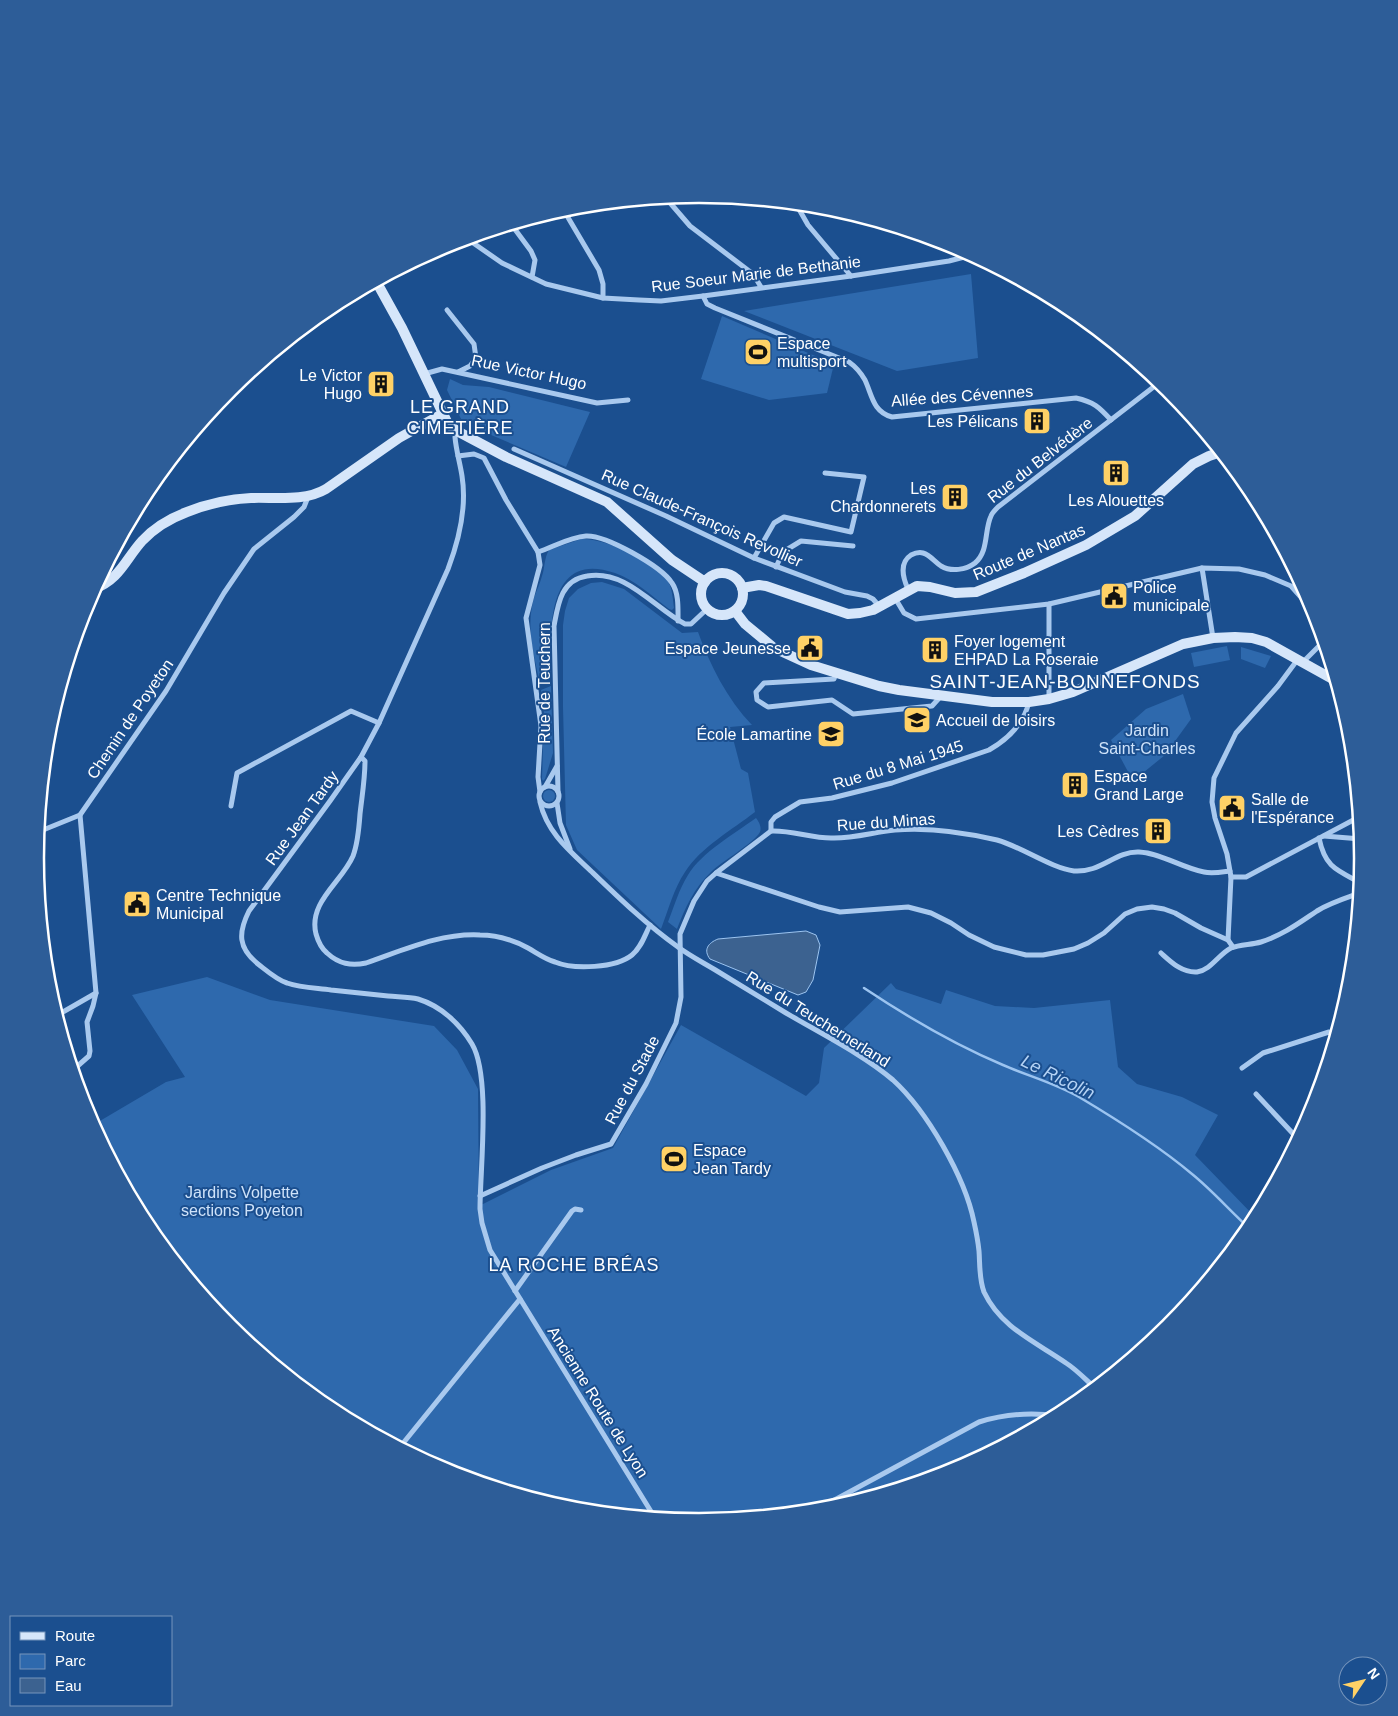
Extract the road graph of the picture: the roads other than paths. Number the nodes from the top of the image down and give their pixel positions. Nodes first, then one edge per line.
1 (671, 204) edge
2 (800, 210) edge
3 (567, 216) edge
4 (515, 229) edge
5 (474, 243) edge
6 (961, 258) edge
7 (852, 276) junction
8 (532, 277) junction
9 (379, 287) edge
10 (761, 287) junction
11 (703, 296) junction
12 (603, 298) junction
13 (447, 310) dead end
14 (457, 372) junction
15 (424, 374) junction
16 (1154, 387) edge
17 (628, 400) dead end
18 (442, 414) junction
19 (1111, 420) junction
20 (457, 431) junction
21 (514, 448) dead end
22 (1215, 454) edge
23 (458, 456) junction
24 (825, 473) dead end
25 (308, 497) junction
26 (853, 546) dead end
27 (538, 552) junction
28 (754, 558) junction
29 (776, 567) junction
30 (1202, 568) junction
31 (705, 582) junction
32 (104, 584) edge
33 (742, 588) junction
34 (908, 590) junction
35 (1299, 594) edge
36 (895, 597) junction
37 (1049, 604) junction
38 (879, 607) junction
39 (706, 609) junction
40 (735, 611) junction
41 (678, 621) junction
42 (1213, 638) junction
43 (1318, 646) edge
44 (1301, 660) junction
45 (836, 673) junction
46 (1328, 676) edge
47 (941, 695) junction
48 (1049, 699) junction
49 (1029, 702) junction
50 (379, 723) junction
51 (361, 757) junction
52 (557, 766) junction
53 (545, 787) junction
54 (540, 792) junction
55 (558, 792) junction
56 (540, 802) junction
57 (557, 803) junction
58 (231, 806) dead end
59 (80, 815) junction
60 (1353, 820) edge
61 (45, 829) edge
62 (771, 831) junction
63 (1321, 837) junction
64 (1354, 839) edge
65 (571, 852) junction
66 (716, 873) junction
67 (1231, 874) junction
68 (1354, 879) edge
69 (1353, 895) edge
70 (650, 925) junction
71 (1228, 940) junction
72 (1233, 947) junction
73 (680, 948) junction
74 (1161, 953) dead end
75 (96, 993) junction
76 (62, 1012) edge
77 (1330, 1033) edge
78 (78, 1066) edge
79 (1242, 1068) dead end
80 (1256, 1094) dead end
81 (1293, 1134) edge
82 (480, 1196) junction
83 (581, 1210) dead end
84 (515, 1292) junction
85 (520, 1299) junction
86 (1090, 1384) edge
87 (1043, 1415) edge
88 (403, 1443) edge
89 (837, 1499) edge
90 (651, 1512) edge

1 - 10 street
2 - 7 street
3 - 12 street
4 - 8 street
5 - 8 street, Rue Soeur Marie de Bethanie
6 - 7 street, Rue Soeur Marie de Bethanie
7 - 10 street, Rue Soeur Marie de Bethanie
8 - 12 street, Rue Soeur Marie de Bethanie
9 - 15 main road
10 - 11 street, Rue Soeur Marie de Bethanie
11 - 12 street, Rue Soeur Marie de Bethanie
11 - 19 street, Allée des Cévennes
13 - 14 street
14 - 15 street, Rue Victor Hugo
14 - 17 street, Rue Victor Hugo
15 - 18 main road
16 - 19 street, Rue du Belvédère
18 - 20 main road
18 - 25 main road
19 - 34 street, Rue du Belvédère
20 - 23 street, Rue Jean Tardy
20 - 31 main road
21 - 28 street, Rue Claude-François Revollier
22 - 34 main road, Route de Nantas
23 - 27 street
23 - 50 street, Rue Jean Tardy
24 - 28 street
25 - 32 main road
25 - 59 street, Chemin de Poyeton
26 - 29 street
27 - 41 street
27 - 54 street
28 - 29 street, Rue Claude-François Revollier
29 - 38 street, Rue Claude-François Revollier
30 - 35 street
30 - 37 street
30 - 42 street
31 - 33 main road
31 - 39 main road
33 - 38 main road, Route de Nantas
33 - 40 main road
34 - 36 main road, Route de Nantas
36 - 37 street
36 - 38 main road, Route de Nantas
37 - 48 street
39 - 40 main road
39 - 41 street
40 - 45 main road
41 - 52 street, Rue de Teuchern
42 - 44 main road
42 - 48 main road
43 - 44 street
44 - 46 main road
44 - 67 street
45 - 47 main road
45 - 47 street
47 - 49 main road
48 - 49 main road
49 - 62 street, Rue du 8 Mai 1945
50 - 51 street, Rue Jean Tardy
50 - 58 street
51 - 70 street
51 - 82 street, Rue Jean Tardy
52 - 53 street
52 - 55 street
53 - 54 street
53 - 55 street
54 - 56 street
55 - 57 street
56 - 57 street
56 - 65 street, Rue du Teuchernerland
57 - 65 street, Rue du Teuchernerland
59 - 61 street
59 - 75 street
60 - 63 street, Rue du Minas
62 - 66 street, Rue du 8 Mai 1945
62 - 67 street, Rue du Minas
63 - 64 street
63 - 67 street, Rue du Minas
63 - 68 street
65 - 70 street, Rue du Teuchernerland
66 - 71 street
66 - 73 street, Rue du 8 Mai 1945
67 - 71 street
69 - 72 street
70 - 73 street, Rue du Teuchernerland
71 - 72 street
72 - 74 street
73 - 82 street, Rue du Stade
73 - 86 street, Rue du Teuchernerland
75 - 76 street
75 - 78 street
77 - 79 street
80 - 81 street
82 - 84 street, Rue Jean Tardy
83 - 84 street
84 - 85 street, Rue Jean Tardy
85 - 88 street
85 - 90 street, Ancienne Route de Lyon
87 - 89 street

